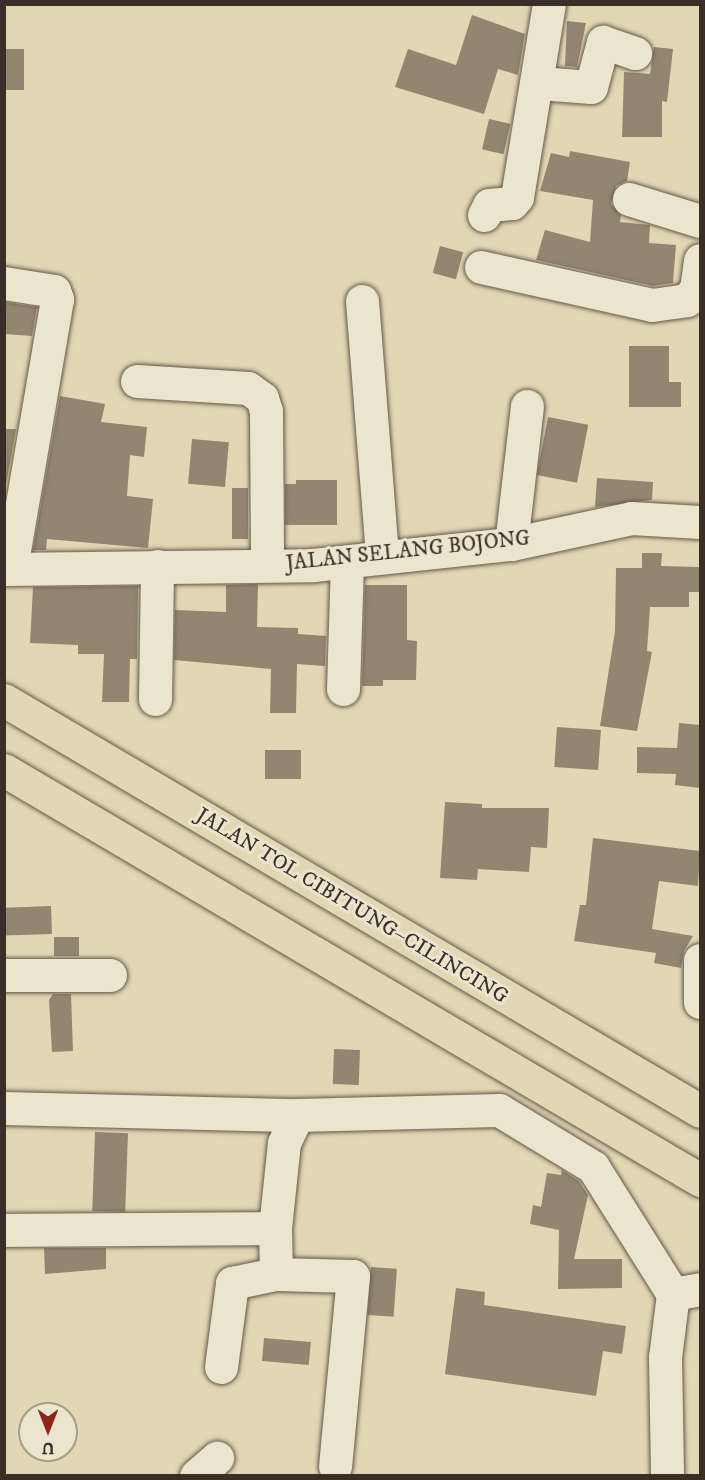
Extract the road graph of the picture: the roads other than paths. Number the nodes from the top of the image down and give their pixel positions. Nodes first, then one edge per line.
1 (549, 4) edge
2 (635, 53) dead end
3 (539, 83) junction
4 (628, 199) dead end
5 (484, 215) dead end
6 (700, 220) edge
7 (700, 260) edge
8 (481, 267) dead end
9 (4, 283) edge
10 (362, 301) dead end
11 (137, 381) dead end
12 (527, 406) dead end
13 (700, 522) edge
14 (511, 544) junction
15 (382, 558) junction
16 (347, 561) junction
17 (267, 565) junction
18 (157, 566) junction
19 (8, 569) edge
20 (343, 689) dead end
21 (155, 699) dead end
22 (4, 700) edge
23 (4, 770) edge
24 (700, 960) edge
25 (4, 975) edge
26 (110, 975) dead end
27 (700, 1002) edge
28 (4, 1108) edge
29 (700, 1111) edge
30 (297, 1115) junction
31 (700, 1180) edge
32 (275, 1228) junction
33 (4, 1230) edge
34 (276, 1274) junction
35 (687, 1291) edge
36 (221, 1367) dead end
37 (335, 1466) dead end
38 (667, 1476) edge

1 - 3 street
2 - 3 street
3 - 5 street
4 - 6 street
7 - 8 street
9 - 19 street
10 - 15 street
11 - 17 street
12 - 14 street
13 - 14 street, JALAN SELANG BOJONG
14 - 15 street, JALAN SELANG BOJONG
15 - 16 street, JALAN SELANG BOJONG
16 - 17 street, JALAN SELANG BOJONG
16 - 20 street
17 - 18 street, JALAN SELANG BOJONG
18 - 19 street, JALAN SELANG BOJONG
18 - 21 street
22 - 29 highway, JALAN TOL CIBITUNG–CILINCING
23 - 31 highway
24 - 27 street
25 - 26 street
28 - 30 street
30 - 32 street
30 - 35 street
32 - 33 street
32 - 34 street
34 - 36 street
34 - 37 street
35 - 38 street

